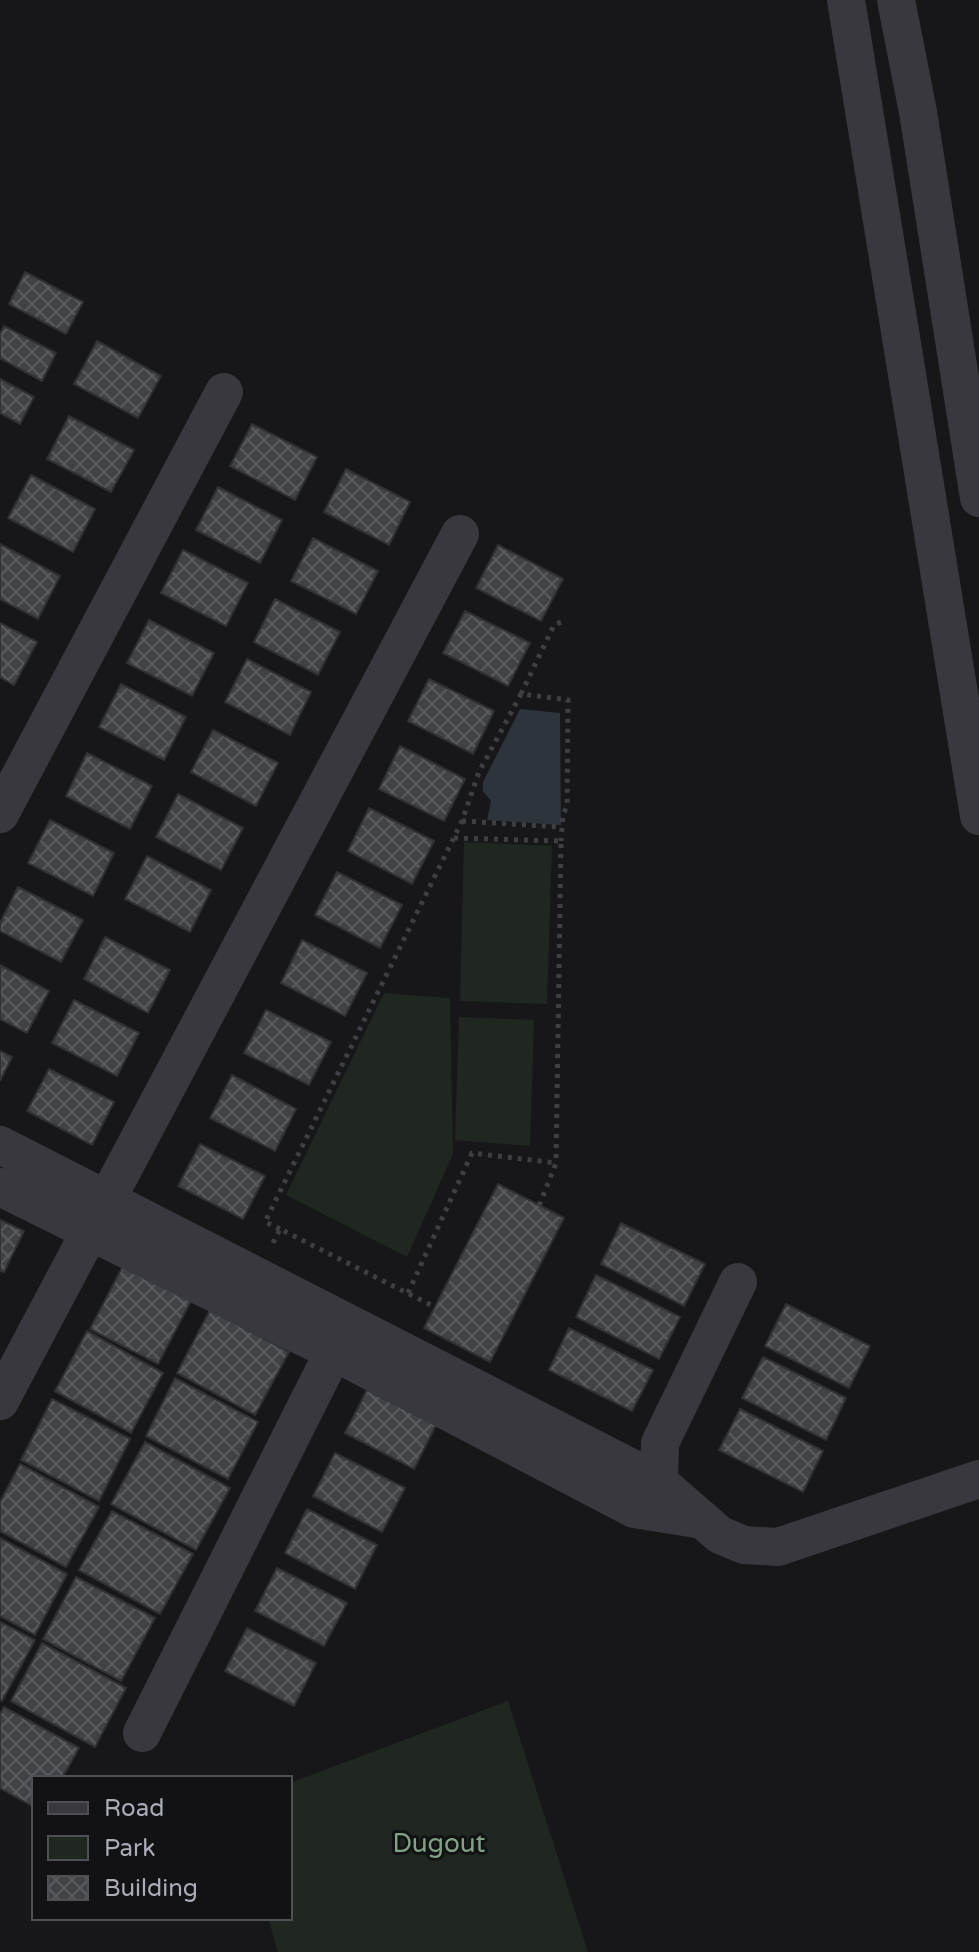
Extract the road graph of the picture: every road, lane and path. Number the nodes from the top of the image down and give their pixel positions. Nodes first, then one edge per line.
1 (846, 0) edge
2 (896, 0) edge
3 (224, 392) dead end
4 (979, 498) edge
5 (460, 534) dead end
6 (566, 620) dead end
7 (521, 694) junction
8 (0, 814) edge
9 (979, 816) edge
10 (462, 821) junction
11 (562, 827) junction
12 (454, 838) junction
13 (561, 841) junction
14 (0, 1145) edge
15 (556, 1163) junction
16 (0, 1187) edge
17 (539, 1206) dead end
18 (98, 1216) junction
19 (280, 1229) junction
20 (257, 1277) junction
21 (738, 1282) dead end
22 (408, 1293) junction
23 (435, 1307) dead end
24 (340, 1337) junction
25 (0, 1401) edge
26 (979, 1479) edge
27 (659, 1482) junction
28 (703, 1520) junction
29 (142, 1733) dead end

1 - 9 street
2 - 4 street
3 - 8 street
5 - 18 street
6 - 7 path
7 - 10 path
7 - 11 path
10 - 11 path
10 - 12 path
11 - 13 path
12 - 13 path
12 - 19 path
13 - 15 path
14 - 18 street
15 - 17 path
15 - 22 path
16 - 18 street
18 - 20 street
18 - 24 street
18 - 25 street
19 - 20 path
19 - 22 path
20 - 24 street
21 - 27 street
22 - 23 path
24 - 27 street
24 - 28 street
24 - 29 street
26 - 28 street
27 - 28 street

